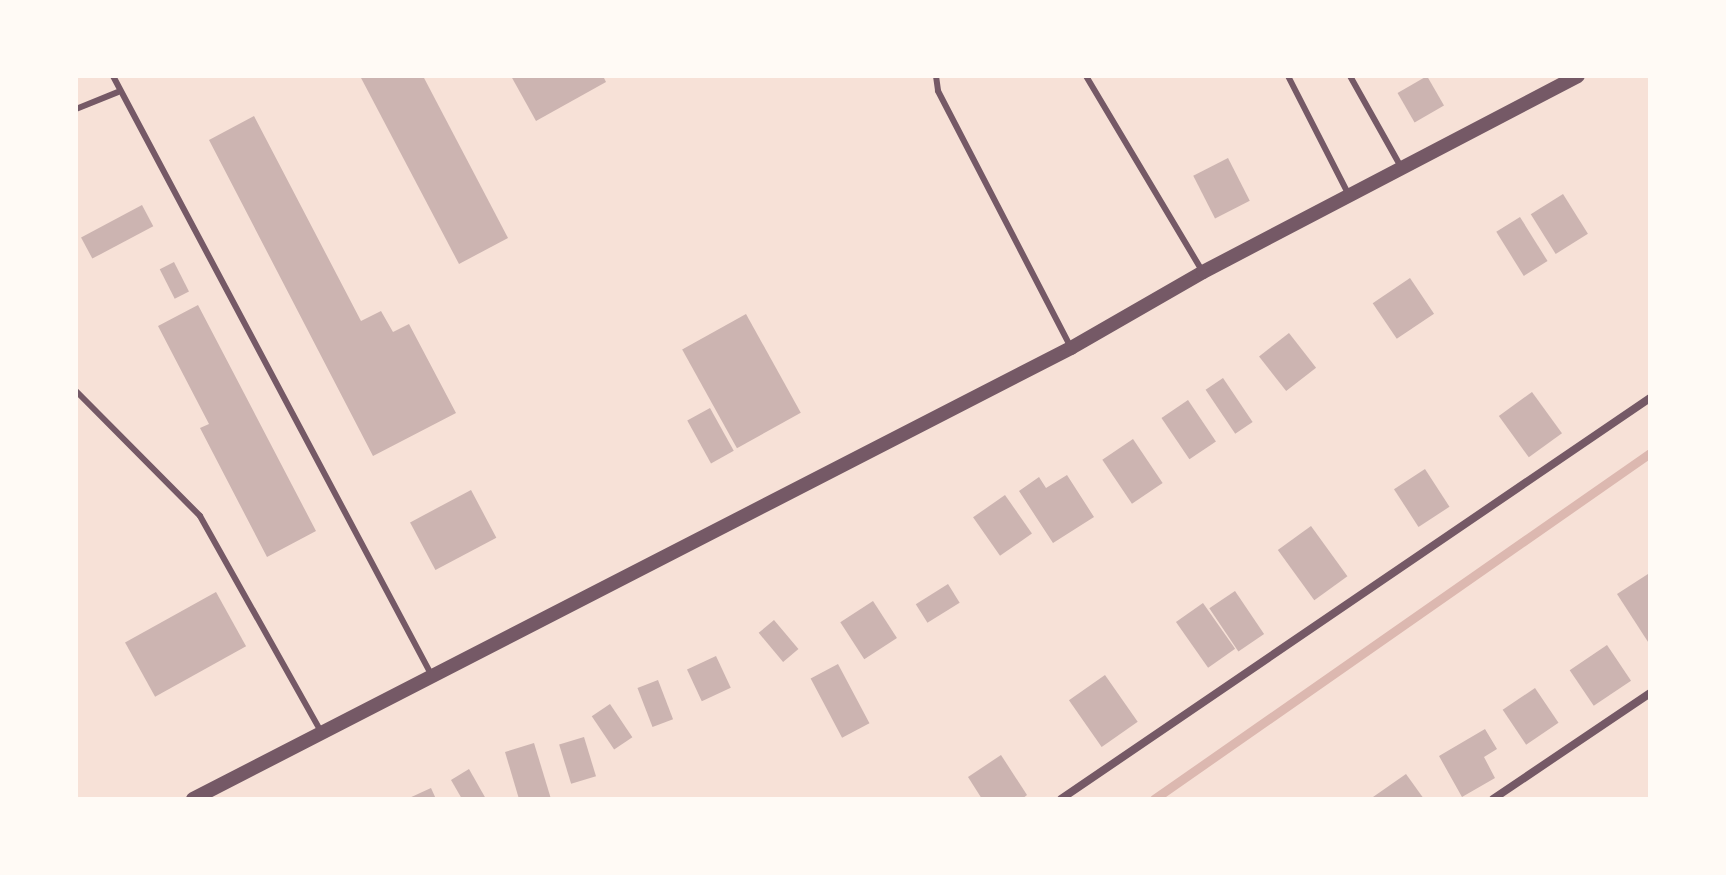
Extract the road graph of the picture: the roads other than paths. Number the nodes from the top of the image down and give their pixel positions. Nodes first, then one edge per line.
1 (113, 76) edge
2 (936, 76) edge
3 (1086, 76) edge
4 (1288, 76) edge
5 (1350, 76) edge
6 (1578, 76) edge
7 (118, 92) junction
8 (76, 109) edge
9 (1402, 168) junction
10 (1349, 195) junction
11 (1203, 272) junction
12 (1071, 348) junction
13 (76, 391) edge
14 (1650, 398) edge
15 (432, 676) junction
16 (1650, 693) edge
17 (322, 733) junction
18 (193, 799) edge
19 (1061, 799) edge
20 (1493, 799) edge

1 - 7 lane
2 - 12 lane
3 - 11 lane
4 - 10 lane
5 - 9 lane
6 - 9 street
7 - 8 lane
7 - 15 lane
9 - 10 street
10 - 11 street
11 - 12 street
12 - 15 street
13 - 17 lane
14 - 19 street
15 - 17 street
16 - 20 street
17 - 18 street

